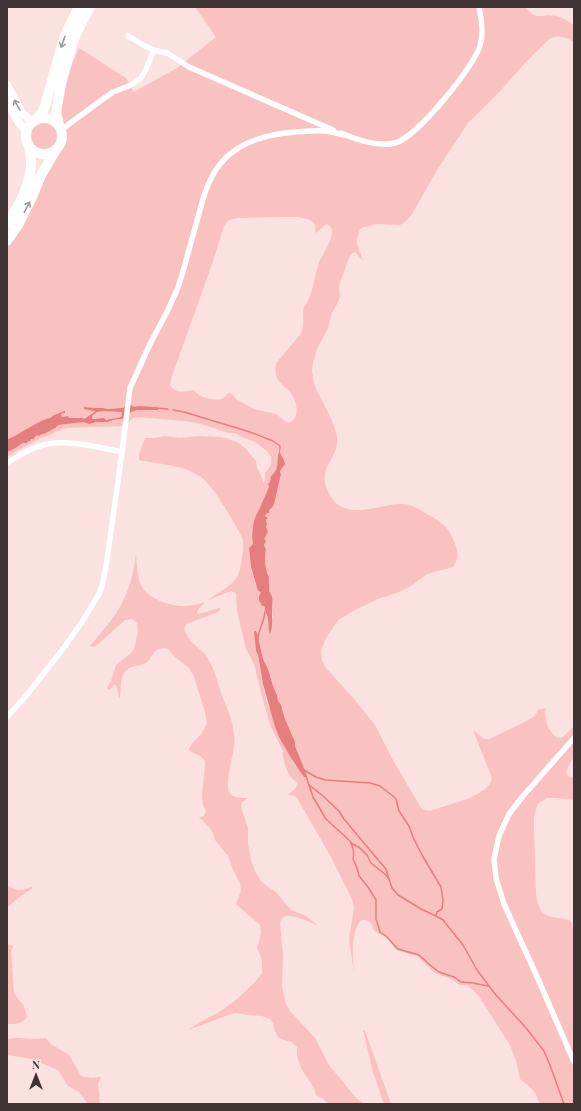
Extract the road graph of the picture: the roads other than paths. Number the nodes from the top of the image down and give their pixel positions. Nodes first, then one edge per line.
1 (79, 7) edge
2 (90, 7) edge
3 (479, 7) edge
4 (128, 36) dead end
5 (154, 50) junction
6 (7, 85) edge
7 (8, 107) edge
8 (33, 122) junction
9 (60, 127) junction
10 (27, 132) junction
11 (345, 135) junction
12 (29, 145) junction
13 (59, 146) junction
14 (7, 224) edge
15 (7, 241) edge
16 (122, 452) junction
17 (7, 463) edge
18 (7, 717) edge
19 (574, 738) edge
20 (574, 1062) edge

1 -> 8 highway
2 - 9 highway
3 - 11 street
4 - 5 street
5 - 9 street
5 - 11 street
8 -> 6 main road
7 - 10 main road
8 - 9 highway
8 - 10 highway
9 - 13 highway
10 - 12 highway
11 - 16 street
12 - 13 highway
12 - 14 highway
15 -> 13 highway
16 - 17 street
16 - 18 street
19 - 20 street

